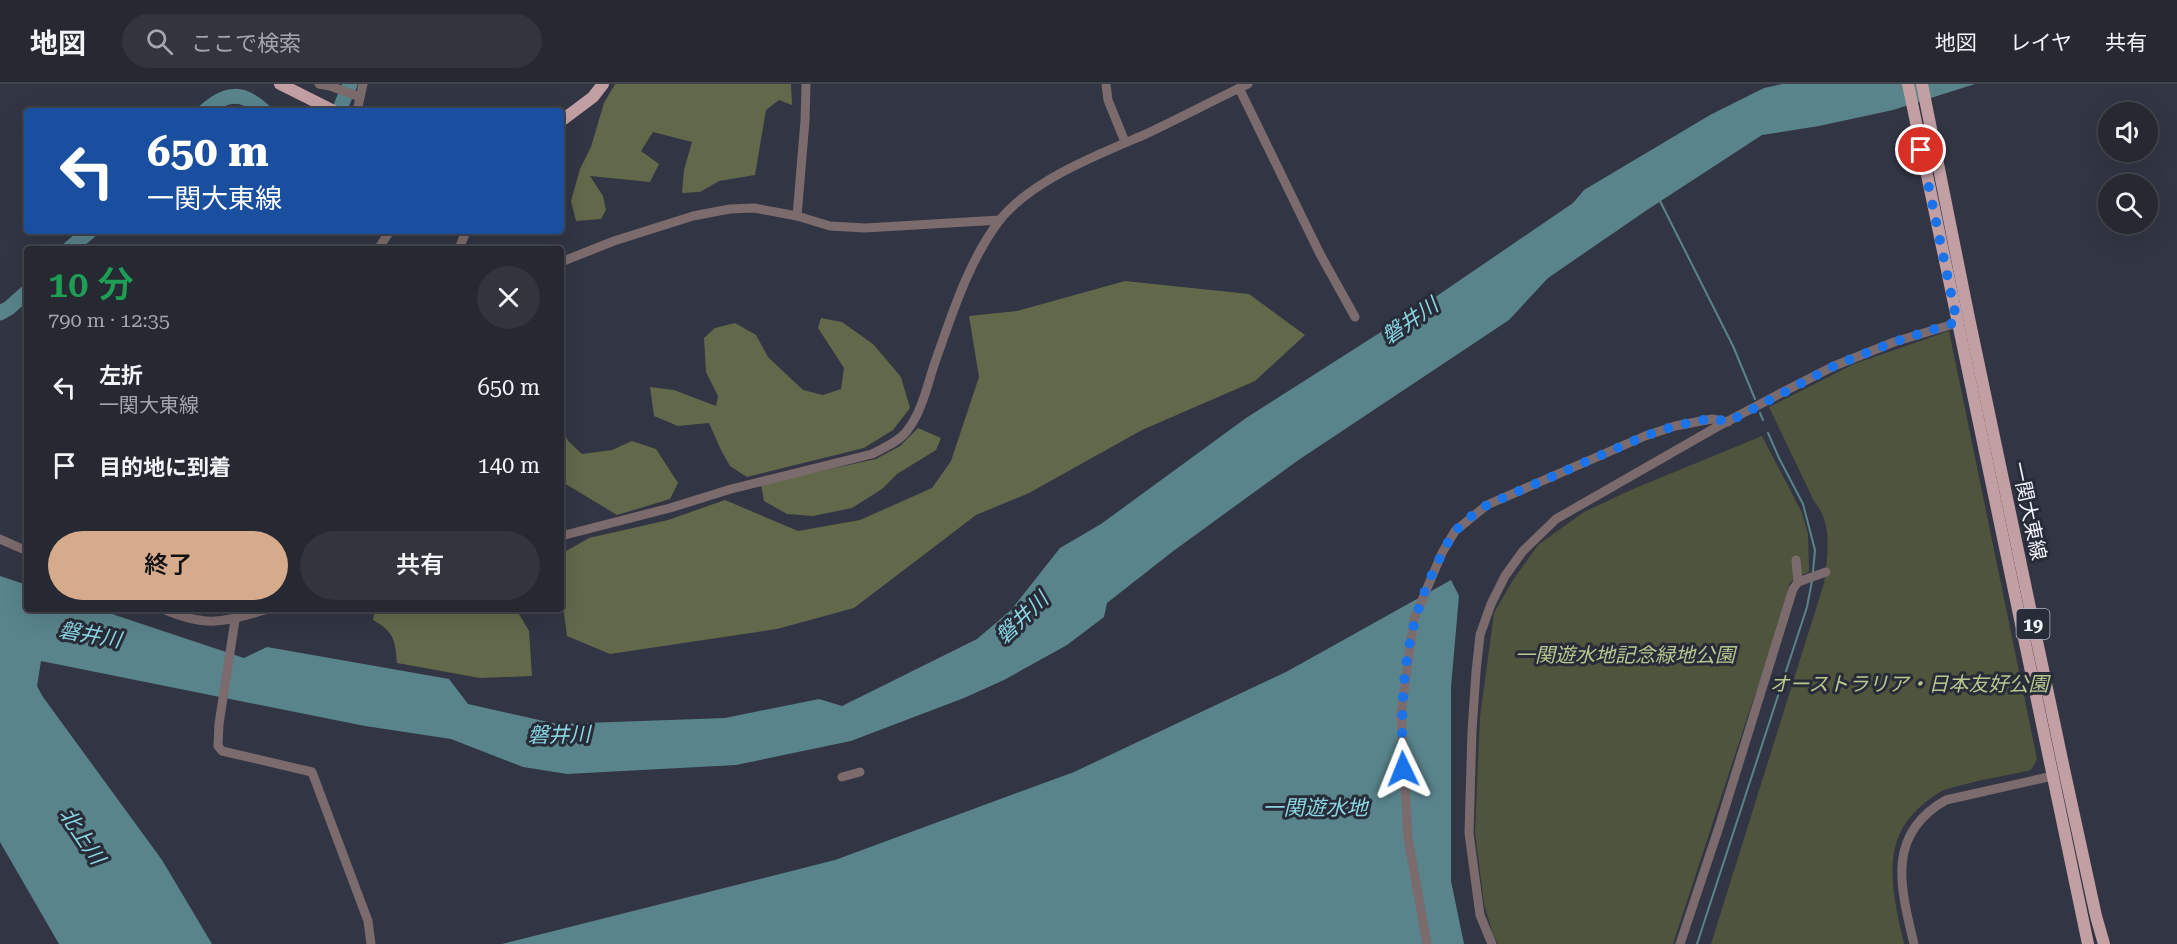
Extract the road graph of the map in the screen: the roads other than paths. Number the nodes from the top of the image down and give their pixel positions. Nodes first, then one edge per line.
1 (280, 84) edge
2 (318, 84) edge
3 (363, 84) edge
4 (603, 84) edge
5 (806, 84) edge
6 (1106, 84) edge
7 (1908, 84) edge
8 (1922, 84) edge
9 (1244, 86) edge
10 (358, 97) junction
11 (328, 108) edge
12 (357, 108) edge
13 (564, 119) edge
14 (1125, 142) junction
15 (797, 216) junction
16 (1000, 220) junction
17 (564, 261) edge
18 (1959, 303) junction
19 (1355, 317) dead end
20 (1957, 322) junction
21 (1728, 422) junction
22 (564, 533) edge
23 (0, 539) edge
24 (24, 550) edge
25 (1796, 560) dead end
26 (1826, 572) dead end
27 (1798, 582) junction
28 (171, 612) edge
29 (262, 612) edge
30 (234, 624) junction
31 (860, 772) dead end
32 (2053, 776) junction
33 (842, 777) dead end
34 (371, 944) edge
35 (1427, 944) edge
36 (1492, 944) edge
37 (1680, 944) edge
38 (1914, 944) edge
39 (2088, 944) edge
40 (2104, 944) edge

1 - 11 main road
2 - 10 street
3 - 10 street
4 - 13 main road
5 - 15 street
6 - 14 street
7 - 18 main road, 一関大東線 / 19
8 - 18 main road, 一関大東線 / 19
9 - 14 street
9 - 19 street
10 - 12 street
14 - 16 street
15 - 16 street
15 - 17 street
16 - 22 street
18 - 20 main road, 一関大東線 / 19
18 - 40 main road, 一関大東線 / 19
20 - 21 street
20 - 32 main road, 一関大東線 / 19
21 - 35 street
21 - 36 street
23 - 24 street
25 - 27 street
26 - 27 street
27 - 37 street
28 - 30 street
29 - 30 street
30 - 34 street
31 - 33 street
32 - 38 street
32 - 39 main road, 一関大東線 / 19

